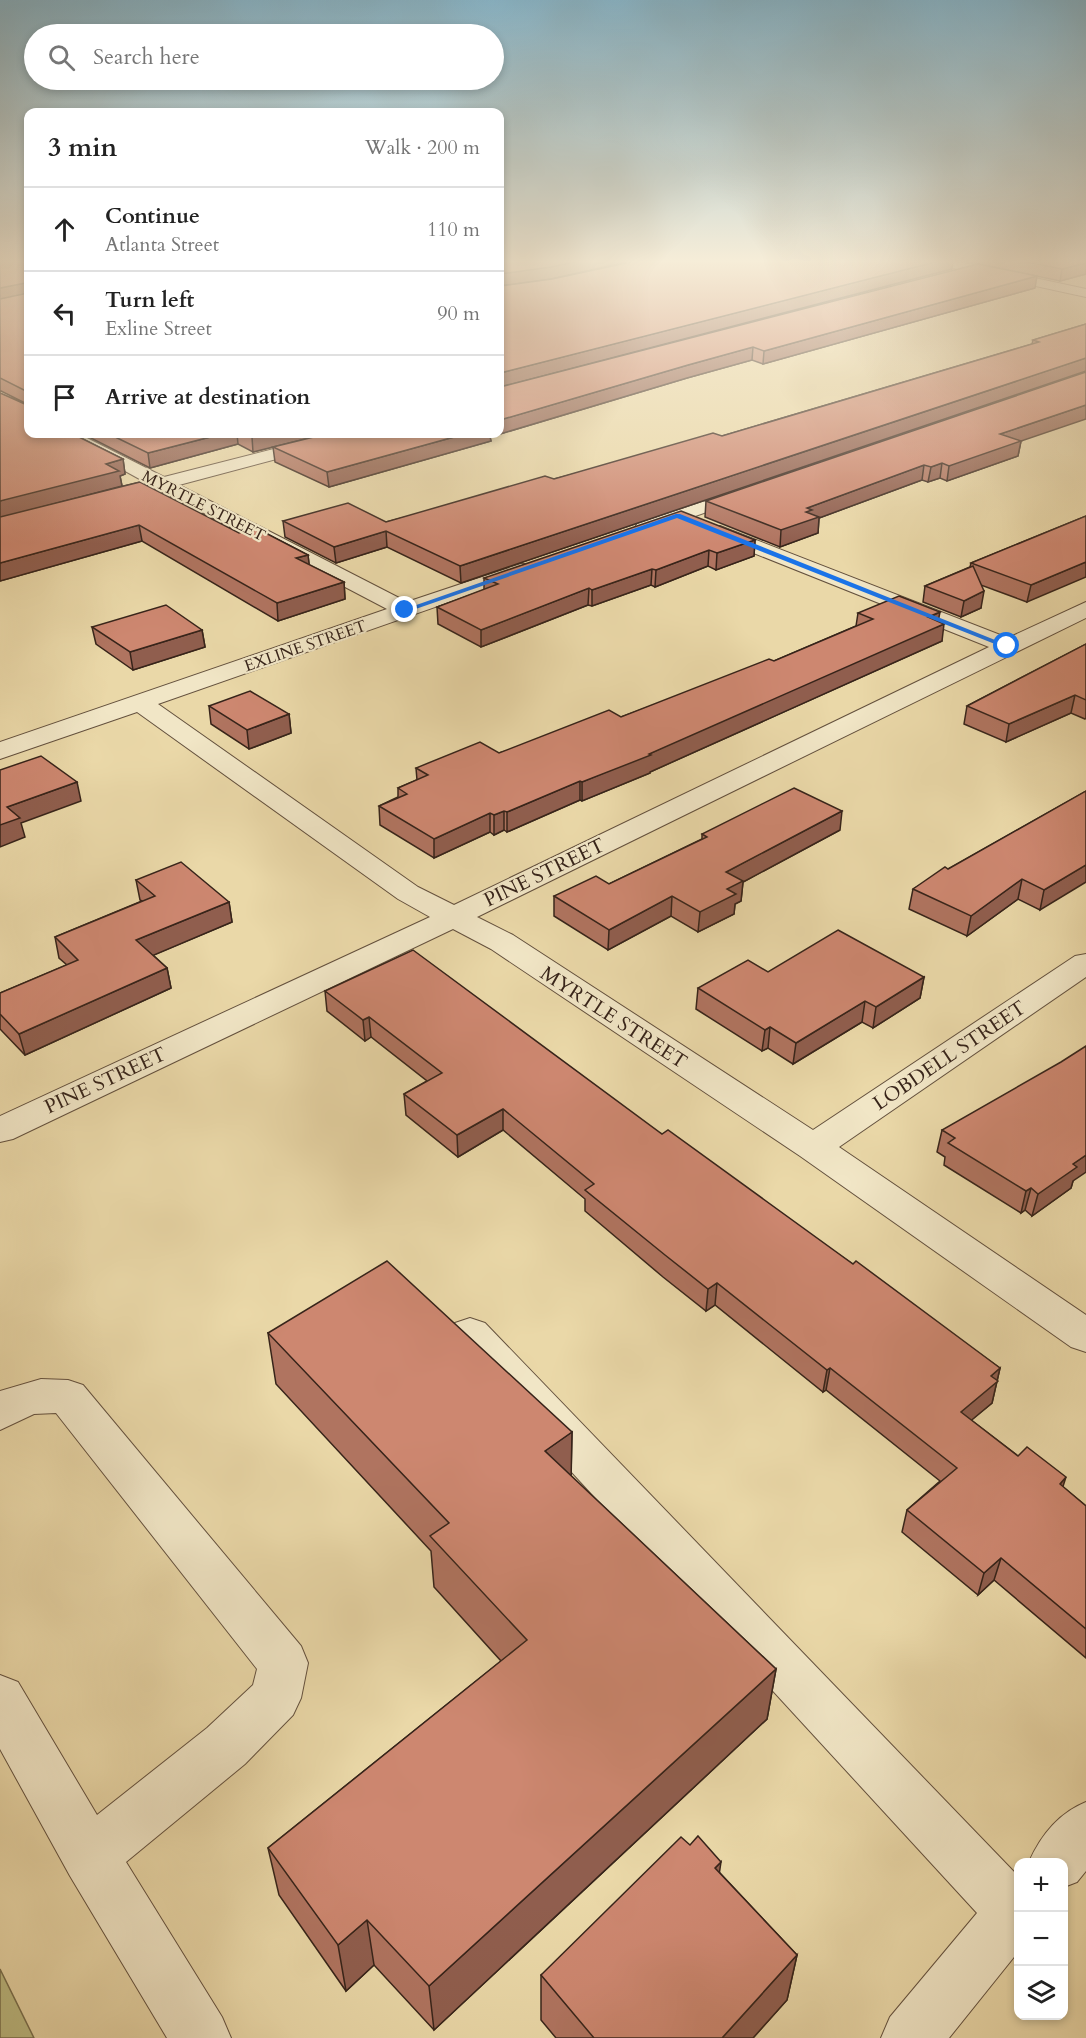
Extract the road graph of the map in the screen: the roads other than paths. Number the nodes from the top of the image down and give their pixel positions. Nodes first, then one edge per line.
1 (24, 391) edge
2 (0, 397) edge
3 (21, 409) edge
4 (75, 438) edge
5 (335, 438) edge
6 (161, 483) junction
7 (768, 485) edge
8 (138, 489) edge
9 (678, 516) junction
10 (623, 534) edge
11 (547, 561) edge
12 (1086, 609) edge
13 (405, 610) junction
14 (1007, 646) junction
15 (140, 703) junction
16 (0, 751) edge
17 (454, 917) junction
18 (1086, 963) edge
19 (0, 1130) edge
20 (813, 1147) junction
21 (470, 1334) edge
22 (1086, 1336) edge
23 (0, 1412) edge
24 (0, 1699) edge
25 (1086, 1828) edge
26 (90, 1856) junction
27 (1061, 1858) edge
28 (1014, 1907) edge
29 (1015, 1912) edge
30 (201, 2038) edge
31 (911, 2038) edge

1 - 2 street
2 - 3 street
4 - 6 street, MYRTLE STREET
5 - 6 street
6 - 8 street
6 - 13 street, MYRTLE STREET
7 - 9 street
9 - 10 street
9 - 14 street
11 - 13 street, EXLINE STREET
12 - 14 street, PINE STREET
13 - 15 street, EXLINE STREET
14 - 17 street, PINE STREET
15 - 16 street, EXLINE STREET
15 - 17 street, MYRTLE STREET
17 - 19 street, PINE STREET
17 - 20 street, MYRTLE STREET
18 - 20 street, LOBDELL STREET
20 - 22 street, MYRTLE STREET
21 - 28 street
23 - 26 street
24 - 26 street
25 - 27 street
26 - 30 street
29 - 31 street

